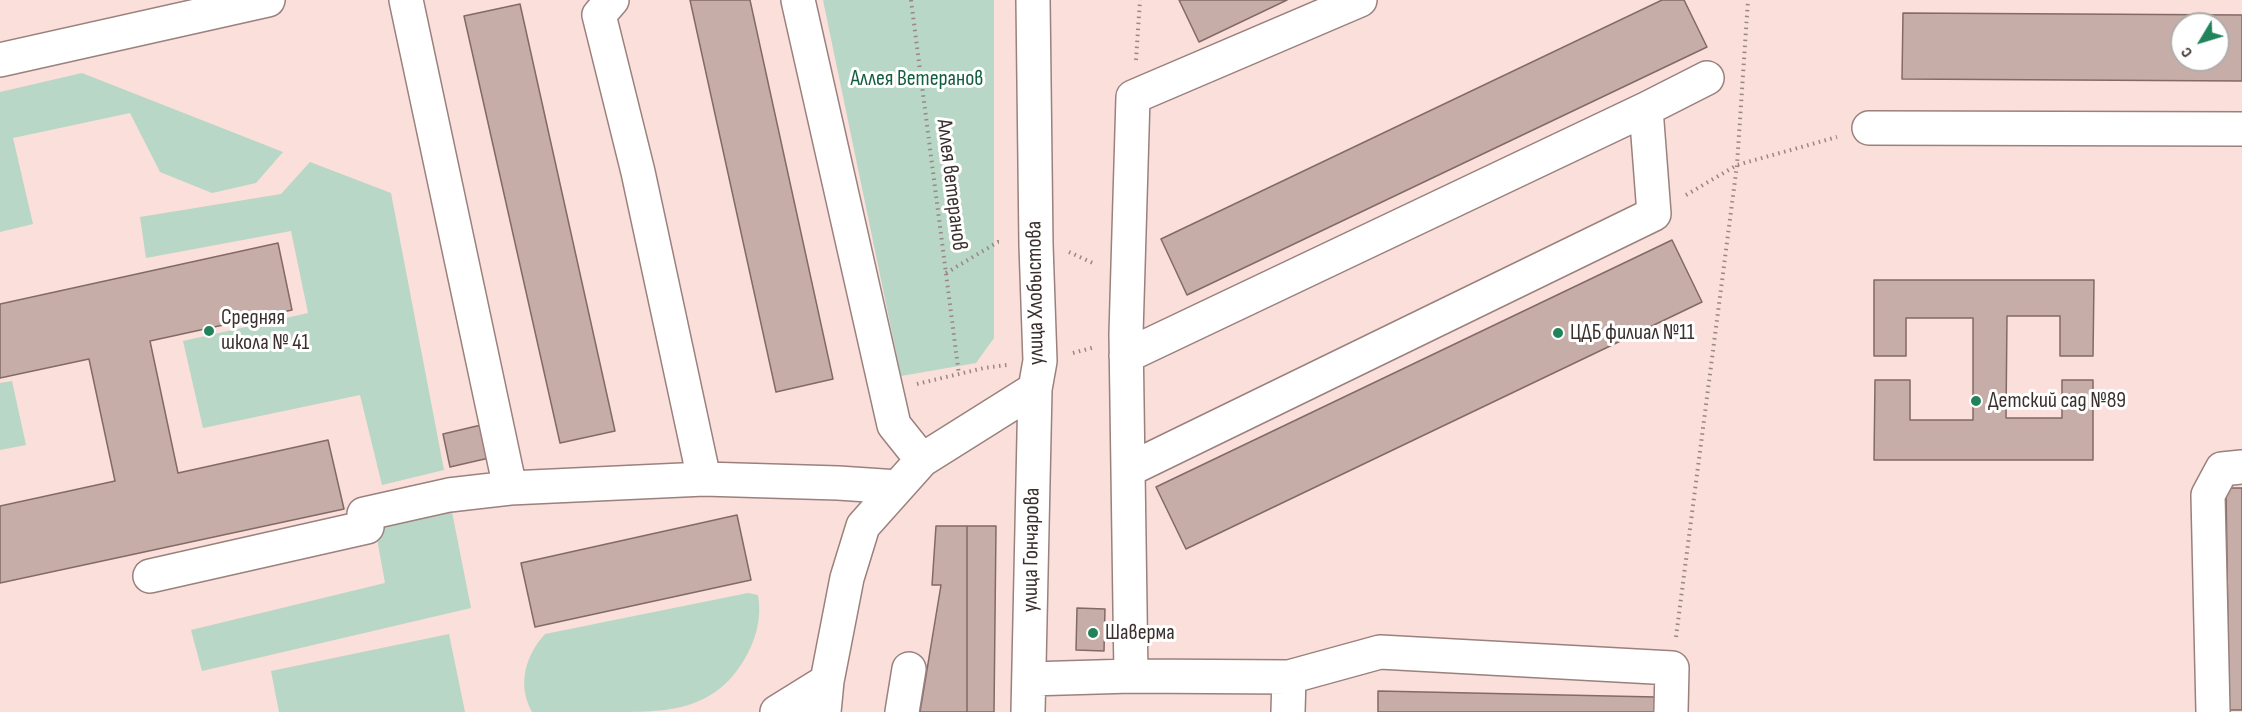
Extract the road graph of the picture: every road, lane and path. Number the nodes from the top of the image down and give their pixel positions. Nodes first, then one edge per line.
1 (268, 0) edge
2 (406, 0) edge
3 (612, 0) edge
4 (798, 0) edge
5 (911, 0) edge
6 (1033, 0) edge
7 (1140, 0) edge
8 (1360, 0) edge
9 (1748, 0) edge
10 (0, 60) edge
11 (1707, 78) dead end
12 (1133, 97) junction
13 (1646, 109) junction
14 (1869, 128) joint
15 (2242, 129) edge
16 (1737, 165) junction
17 (1654, 214) junction
18 (998, 242) dead end
19 (946, 273) junction
20 (1126, 356) junction
21 (1035, 389) junction
22 (887, 391) junction
23 (922, 460) junction
24 (2242, 467) edge
25 (1128, 470) junction
26 (704, 479) junction
27 (898, 487) junction
28 (510, 488) junction
29 (150, 576) dead end
30 (1672, 668) junction
31 (909, 669) dead end
32 (1131, 676) junction
33 (1289, 676) junction
34 (1029, 679) junction
35 (825, 697) edge
36 (777, 712) edge
37 (902, 712) edge
38 (1028, 712) edge
39 (1288, 712) edge
40 (1671, 712) edge
41 (2213, 712) edge

1 - 10 street
2 - 28 street
3 - 26 street
4 - 22 street
5 - 19 path, Аллея ветеранов
6 - 21 street, улица Хлобыстова
7 - 12 path
8 - 12 street
9 - 16 path
11 - 13 street
12 - 20 street
13 - 17 street
13 - 20 street
14 - 15 street
14 - 16 path
16 - 17 path
16 - 30 path
17 - 25 street
18 - 19 path
19 - 22 path, Аллея ветеранов
20 - 25 street
21 - 23 street, улица Хлобыстова
21 - 34 street, улица Гончарова
22 - 23 street
23 - 27 street, улица Хлобыстова
24 - 41 street
25 - 32 street
26 - 27 street
26 - 28 street
27 - 35 street, улица Хлобыстова
28 - 29 street
30 - 33 street
30 - 40 street
31 - 37 street
32 - 33 street
32 - 34 street
33 - 39 street
34 - 38 street, улица Гончарова
35 - 36 street

